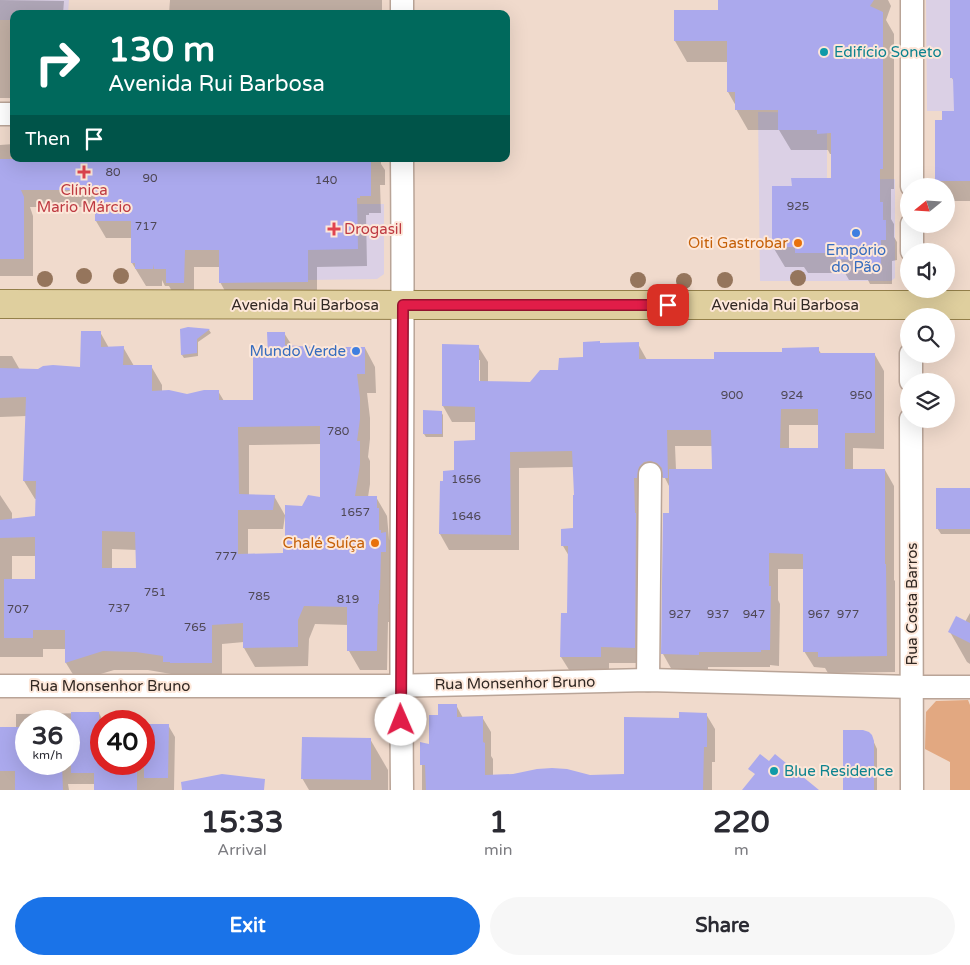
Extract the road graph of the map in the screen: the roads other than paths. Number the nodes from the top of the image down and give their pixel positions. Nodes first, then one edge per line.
1 (912, 0) edge
2 (402, 162) edge
3 (912, 178) edge
4 (912, 303) edge
5 (0, 304) edge
6 (403, 305) junction
7 (970, 305) edge
8 (911, 428) edge
9 (650, 474) dead end
10 (648, 680) junction
11 (0, 686) edge
12 (401, 686) junction
13 (912, 687) junction
14 (970, 687) edge
15 (402, 790) edge
16 (912, 790) edge

1 - 3 street
2 - 6 street
4 - 6 main road, Avenida Rui Barbosa
4 - 7 main road, Avenida Rui Barbosa
5 - 6 main road, Avenida Rui Barbosa
6 - 12 street
8 - 13 street, Rua Costa Barros
9 - 10 street
10 - 12 street, Rua Monsenhor Bruno
10 - 13 street, Rua Monsenhor Bruno
11 - 12 street, Rua Monsenhor Bruno
12 - 15 street
13 - 14 street, Rua Monsenhor Bruno
13 - 16 street, Rua Costa Barros

